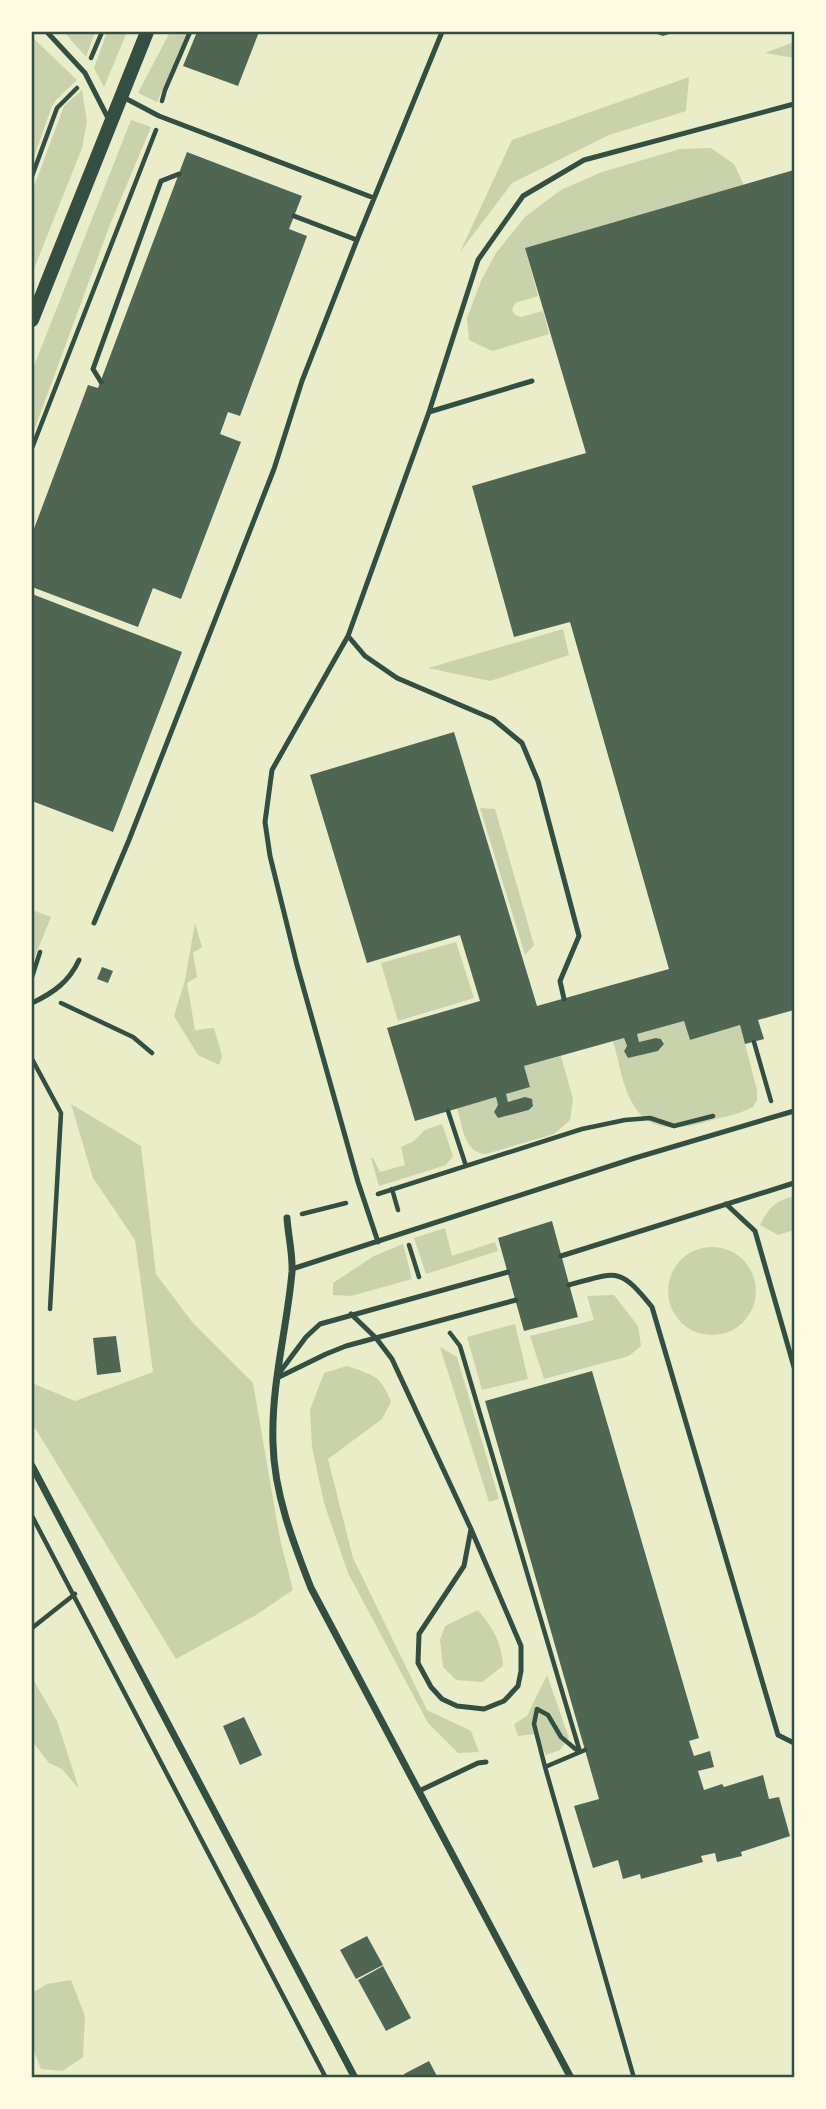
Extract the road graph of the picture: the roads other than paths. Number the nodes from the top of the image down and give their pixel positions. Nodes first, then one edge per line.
1 (47, 32) edge
2 (148, 32) edge
3 (442, 32) edge
4 (121, 96) junction
5 (794, 104) edge
6 (110, 121) junction
7 (179, 174) dead end
8 (374, 198) junction
9 (294, 216) dead end
10 (357, 240) junction
11 (32, 320) edge
12 (532, 381) dead end
13 (101, 382) dead end
14 (429, 412) junction
15 (348, 636) junction
16 (94, 923) dead end
17 (79, 961) dead end
18 (564, 999) dead end
19 (32, 1003) edge
20 (794, 1111) edge
21 (794, 1183) edge
22 (726, 1204) junction
23 (286, 1218) road end
24 (378, 1242) junction
25 (561, 1256) dead end
26 (292, 1269) junction
27 (508, 1272) dead end
28 (569, 1285) dead end
29 (516, 1300) dead end
30 (351, 1314) junction
31 (376, 1338) junction
32 (794, 1367) edge
33 (276, 1378) junction
34 (32, 1466) edge
35 (471, 1529) junction
36 (794, 1743) edge
37 (486, 1762) dead end
38 (419, 1791) junction
39 (355, 2077) edge
40 (571, 2077) edge

1 - 6 lane
2 - 4 main road
3 - 8 lane
4 - 6 main road
4 - 8 lane
5 - 14 lane
6 - 11 main road
7 - 13 lane
8 - 10 lane
9 - 10 lane
10 - 16 lane
12 - 14 lane
14 - 15 lane
15 - 18 lane
15 - 24 lane
17 - 19 lane
20 - 24 lane
21 - 22 lane
22 - 25 lane
22 - 32 lane
23 - 26 street
24 - 26 lane
26 - 33 street
27 - 30 lane
28 - 36 lane
29 - 31 lane
30 - 31 lane
30 - 33 lane
31 - 33 lane
31 - 35 lane
33 - 38 street
34 - 39 street
35 - 35 lane
37 - 38 lane
38 - 40 street

